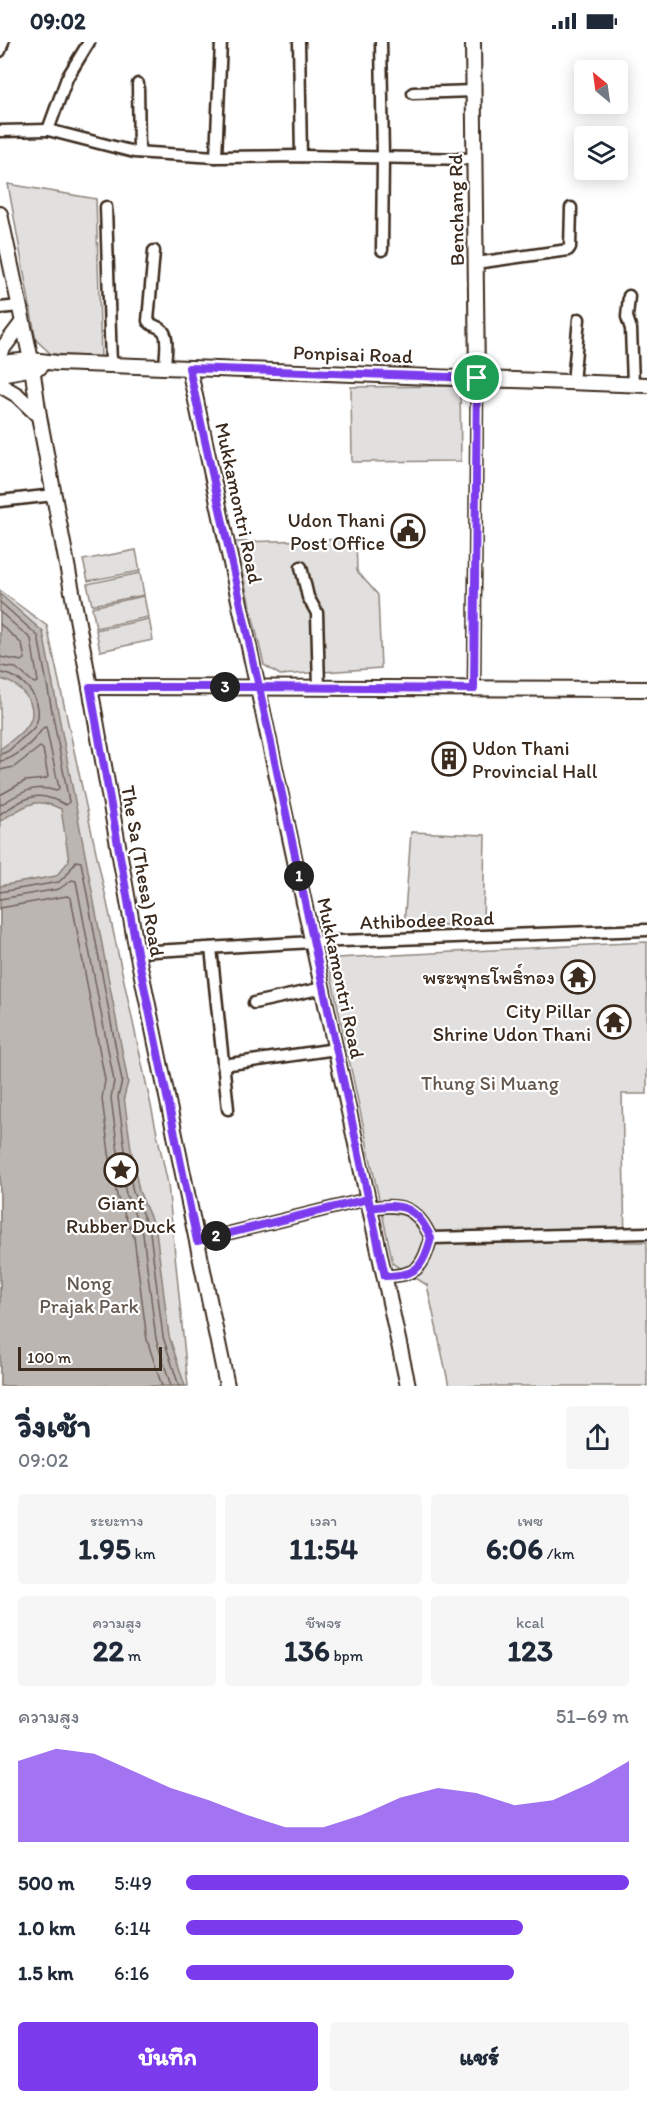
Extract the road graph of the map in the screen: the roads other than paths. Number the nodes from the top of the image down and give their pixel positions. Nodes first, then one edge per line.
1 (3, 42) edge
2 (89, 42) edge
3 (221, 42) edge
4 (299, 42) edge
5 (381, 42) edge
6 (473, 42) edge
7 (0, 51) edge
8 (138, 84) dead end
9 (474, 91) junction
10 (413, 93) dead end
11 (48, 130) junction
12 (0, 131) edge
13 (139, 152) junction
14 (301, 156) junction
15 (216, 157) junction
16 (383, 157) junction
17 (474, 159) junction
18 (106, 207) dead end
19 (571, 208) dead end
20 (0, 219) edge
21 (382, 250) dead end
22 (154, 251) dead end
23 (476, 262) junction
24 (629, 296) dead end
25 (19, 306) junction
26 (0, 308) edge
27 (579, 319) dead end
28 (22, 323) junction
29 (0, 352) edge
30 (0, 363) edge
31 (32, 365) junction
32 (111, 365) junction
33 (165, 367) junction
34 (189, 368) junction
35 (0, 374) edge
36 (477, 378) junction
37 (573, 382) junction
38 (640, 384) edge
39 (0, 385) edge
40 (39, 416) junction
41 (54, 495) junction
42 (0, 501) edge
43 (301, 567) dead end
44 (90, 687) junction
45 (259, 687) junction
46 (319, 688) junction
47 (474, 689) junction
48 (647, 689) edge
49 (647, 930) edge
50 (313, 942) junction
51 (211, 948) junction
52 (137, 952) junction
53 (323, 988) junction
54 (254, 1003) dead end
55 (336, 1049) junction
56 (223, 1065) junction
57 (228, 1109) dead end
58 (369, 1204) junction
59 (647, 1233) edge
60 (431, 1238) junction
61 (197, 1241) junction
62 (385, 1276) junction
63 (227, 1386) edge
64 (408, 1386) edge

1 - 7 street
2 - 11 street
3 - 15 street
4 - 14 street
5 - 16 street
6 - 9 street, Benchang Rd
8 - 13 street
9 - 10 street
9 - 17 street, Benchang Rd
11 - 12 street
11 - 13 street
13 - 15 street
14 - 15 street
14 - 16 street
16 - 17 street
16 - 21 street
17 - 23 street, Benchang Rd
18 - 32 street
19 - 23 street
20 - 25 street, The Sa (Thesa) Road
22 - 33 street
23 - 36 street, Benchang Rd
24 - 38 street
25 - 26 street
25 - 28 street, The Sa (Thesa) Road
27 - 37 street
28 - 29 street
28 - 31 street, The Sa (Thesa) Road
30 - 31 street, Ponpisai Road
31 - 32 street, Ponpisai Road
31 - 35 street, Ponpisai Road
31 - 40 street, The Sa (Thesa) Road
32 - 33 street, Ponpisai Road
33 - 34 street, Ponpisai Road
34 - 36 street, Ponpisai Road
34 - 45 street, Mukkamontri Road
36 - 37 street, Ponpisai Road
36 - 47 street
37 - 38 street, Ponpisai Road
39 - 40 street
40 - 41 street, The Sa (Thesa) Road
41 - 42 street
41 - 44 street, The Sa (Thesa) Road
43 - 46 street
44 - 45 street
44 - 52 street, The Sa (Thesa) Road
45 - 46 street
45 - 50 street, Mukkamontri Road
46 - 47 street
47 - 48 street
49 - 50 street, Athibodee Road
50 - 51 street, Athibodee Road
50 - 53 street, Mukkamontri Road
51 - 52 street, Athibodee Road
51 - 56 street
52 - 61 street, The Sa (Thesa) Road
53 - 54 street
53 - 55 street, Mukkamontri Road
55 - 56 street
55 - 58 street, Mukkamontri Road
56 - 57 street
58 - 60 street
58 - 61 street
58 - 62 street, Mukkamontri Road
59 - 60 street
60 - 62 street
61 - 63 street, The Sa (Thesa) Road
62 - 64 street, Mukkamontri Road

